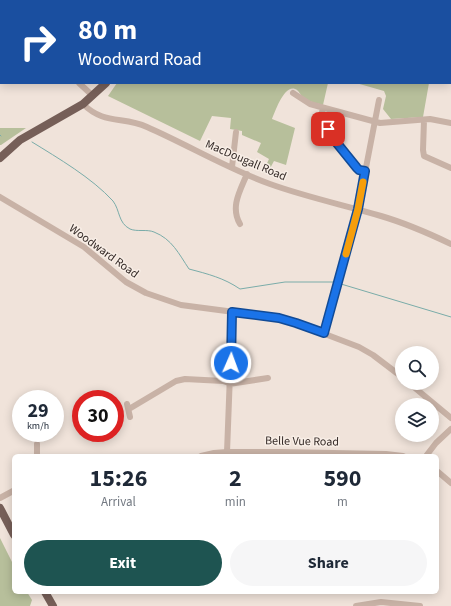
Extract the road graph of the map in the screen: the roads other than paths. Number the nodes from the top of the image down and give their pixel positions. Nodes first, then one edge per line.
1 (80, 84) edge
2 (105, 84) edge
3 (293, 93) dead end
4 (92, 96) junction
5 (379, 100) dead end
6 (83, 104) junction
7 (322, 108) junction
8 (424, 120) junction
9 (374, 122) junction
10 (451, 123) edge
11 (236, 132) dead end
12 (0, 158) edge
13 (232, 167) junction
14 (451, 168) edge
15 (365, 171) junction
16 (247, 174) junction
17 (0, 197) edge
18 (358, 209) junction
19 (240, 224) dead end
20 (451, 244) edge
21 (232, 312) junction
22 (324, 333) junction
23 (231, 363) dead end
24 (395, 372) edge
25 (230, 374) dead end
26 (268, 378) dead end
27 (229, 383) junction
28 (417, 390) edge
29 (130, 417) dead end
30 (451, 418) edge
31 (451, 429) edge
32 (37, 444) dead end
33 (227, 452) junction
34 (37, 454) edge
35 (214, 454) edge
36 (386, 454) edge
37 (428, 454) edge
38 (439, 473) edge
39 (451, 483) edge
40 (12, 491) edge
41 (12, 492) edge
42 (0, 493) edge
43 (0, 498) edge
44 (0, 508) edge
45 (12, 532) edge
46 (46, 594) edge
47 (53, 606) edge
48 (356, 606) edge
49 (420, 606) edge

1 - 4 street
2 - 4 main road
3 - 7 street
4 - 6 main road
5 - 9 street
6 - 12 main road
6 - 13 street, MacDougall Road
7 - 9 street
7 - 15 street
8 - 9 street
8 - 10 street
8 - 14 street
9 - 15 street
11 - 13 street
13 - 16 street, MacDougall Road
15 - 18 street
16 - 18 street, MacDougall Road
16 - 19 street
17 - 21 street, Woodward Road
18 - 20 street, MacDougall Road
18 - 22 street
21 - 22 street, Woodward Road
21 - 23 street
22 - 24 street, Woodward Road
25 - 27 street
26 - 27 street
27 - 29 street
27 - 33 street
28 - 30 street
31 - 37 street
32 - 34 street
33 - 35 street, Belle Vue Road
33 - 36 street, Belle Vue Road
38 - 39 street
40 - 42 street
41 - 43 street
44 - 45 main road
46 - 47 main road
48 - 49 street

